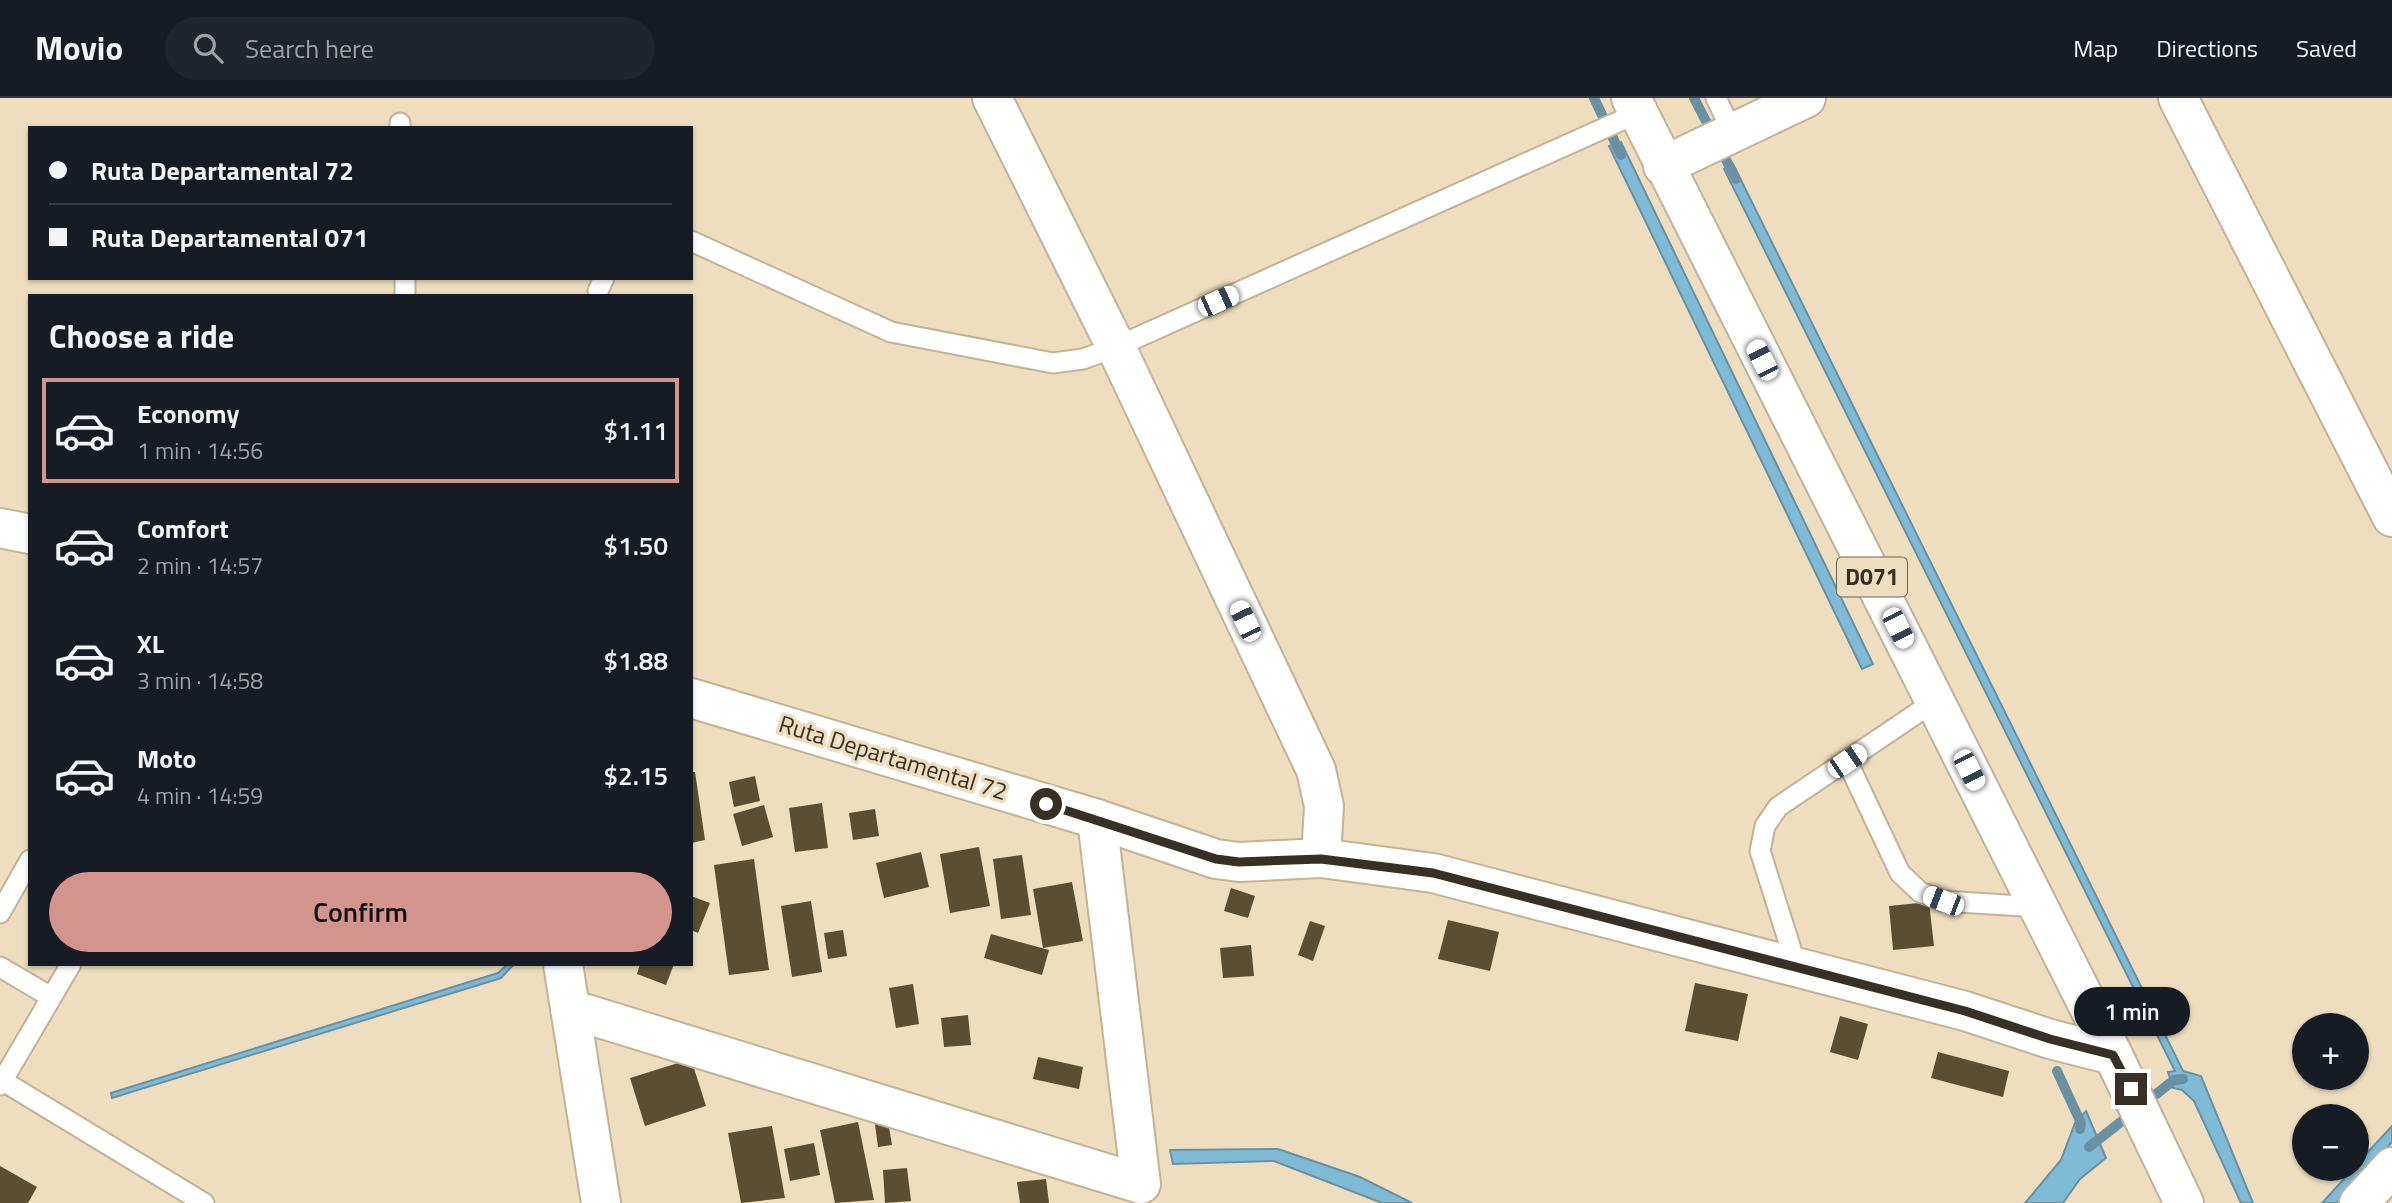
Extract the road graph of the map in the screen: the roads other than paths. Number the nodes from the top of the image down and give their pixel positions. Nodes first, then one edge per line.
1 (992, 98) edge
2 (1716, 98) edge
3 (1806, 98) edge
4 (2178, 98) edge
5 (1629, 111) edge
6 (1724, 137) junction
7 (1663, 166) junction
8 (693, 242) edge
9 (1116, 347) junction
10 (2392, 517) edge
11 (0, 528) edge
12 (28, 534) edge
13 (693, 699) edge
14 (1935, 701) junction
15 (1847, 761) junction
16 (1097, 819) junction
17 (1321, 859) junction
18 (28, 864) edge
19 (2039, 907) junction
20 (0, 913) edge
21 (70, 966) edge
22 (563, 966) edge
23 (0, 967) edge
24 (1797, 968) junction
25 (51, 997) junction
26 (570, 1009) junction
27 (2113, 1055) junction
28 (1, 1083) edge
29 (2392, 1167) edge
30 (1142, 1193) edge
31 (204, 1203) edge
32 (601, 1203) edge
33 (2184, 1203) edge
34 (2359, 1203) edge

1 - 9 street
2 - 6 lane
3 - 6 street
4 - 10 street
5 - 7 street, D071
5 - 9 lane
6 - 7 street
7 - 14 street, D071
8 - 9 lane
9 - 17 street
11 - 12 street
13 - 16 street, Ruta Departamental 72
14 - 15 lane
14 - 19 street, D071
15 - 19 lane
15 - 24 lane
16 - 17 street, Ruta Departamental 72
16 - 30 street
17 - 24 street, Ruta Departamental 72
18 - 20 lane
19 - 27 street, D071
21 - 25 lane
22 - 26 street
23 - 25 lane
24 - 27 street, Ruta Departamental 72
25 - 28 lane
26 - 30 street
26 - 32 street
27 - 33 street, D071
28 - 31 lane
29 - 34 street

